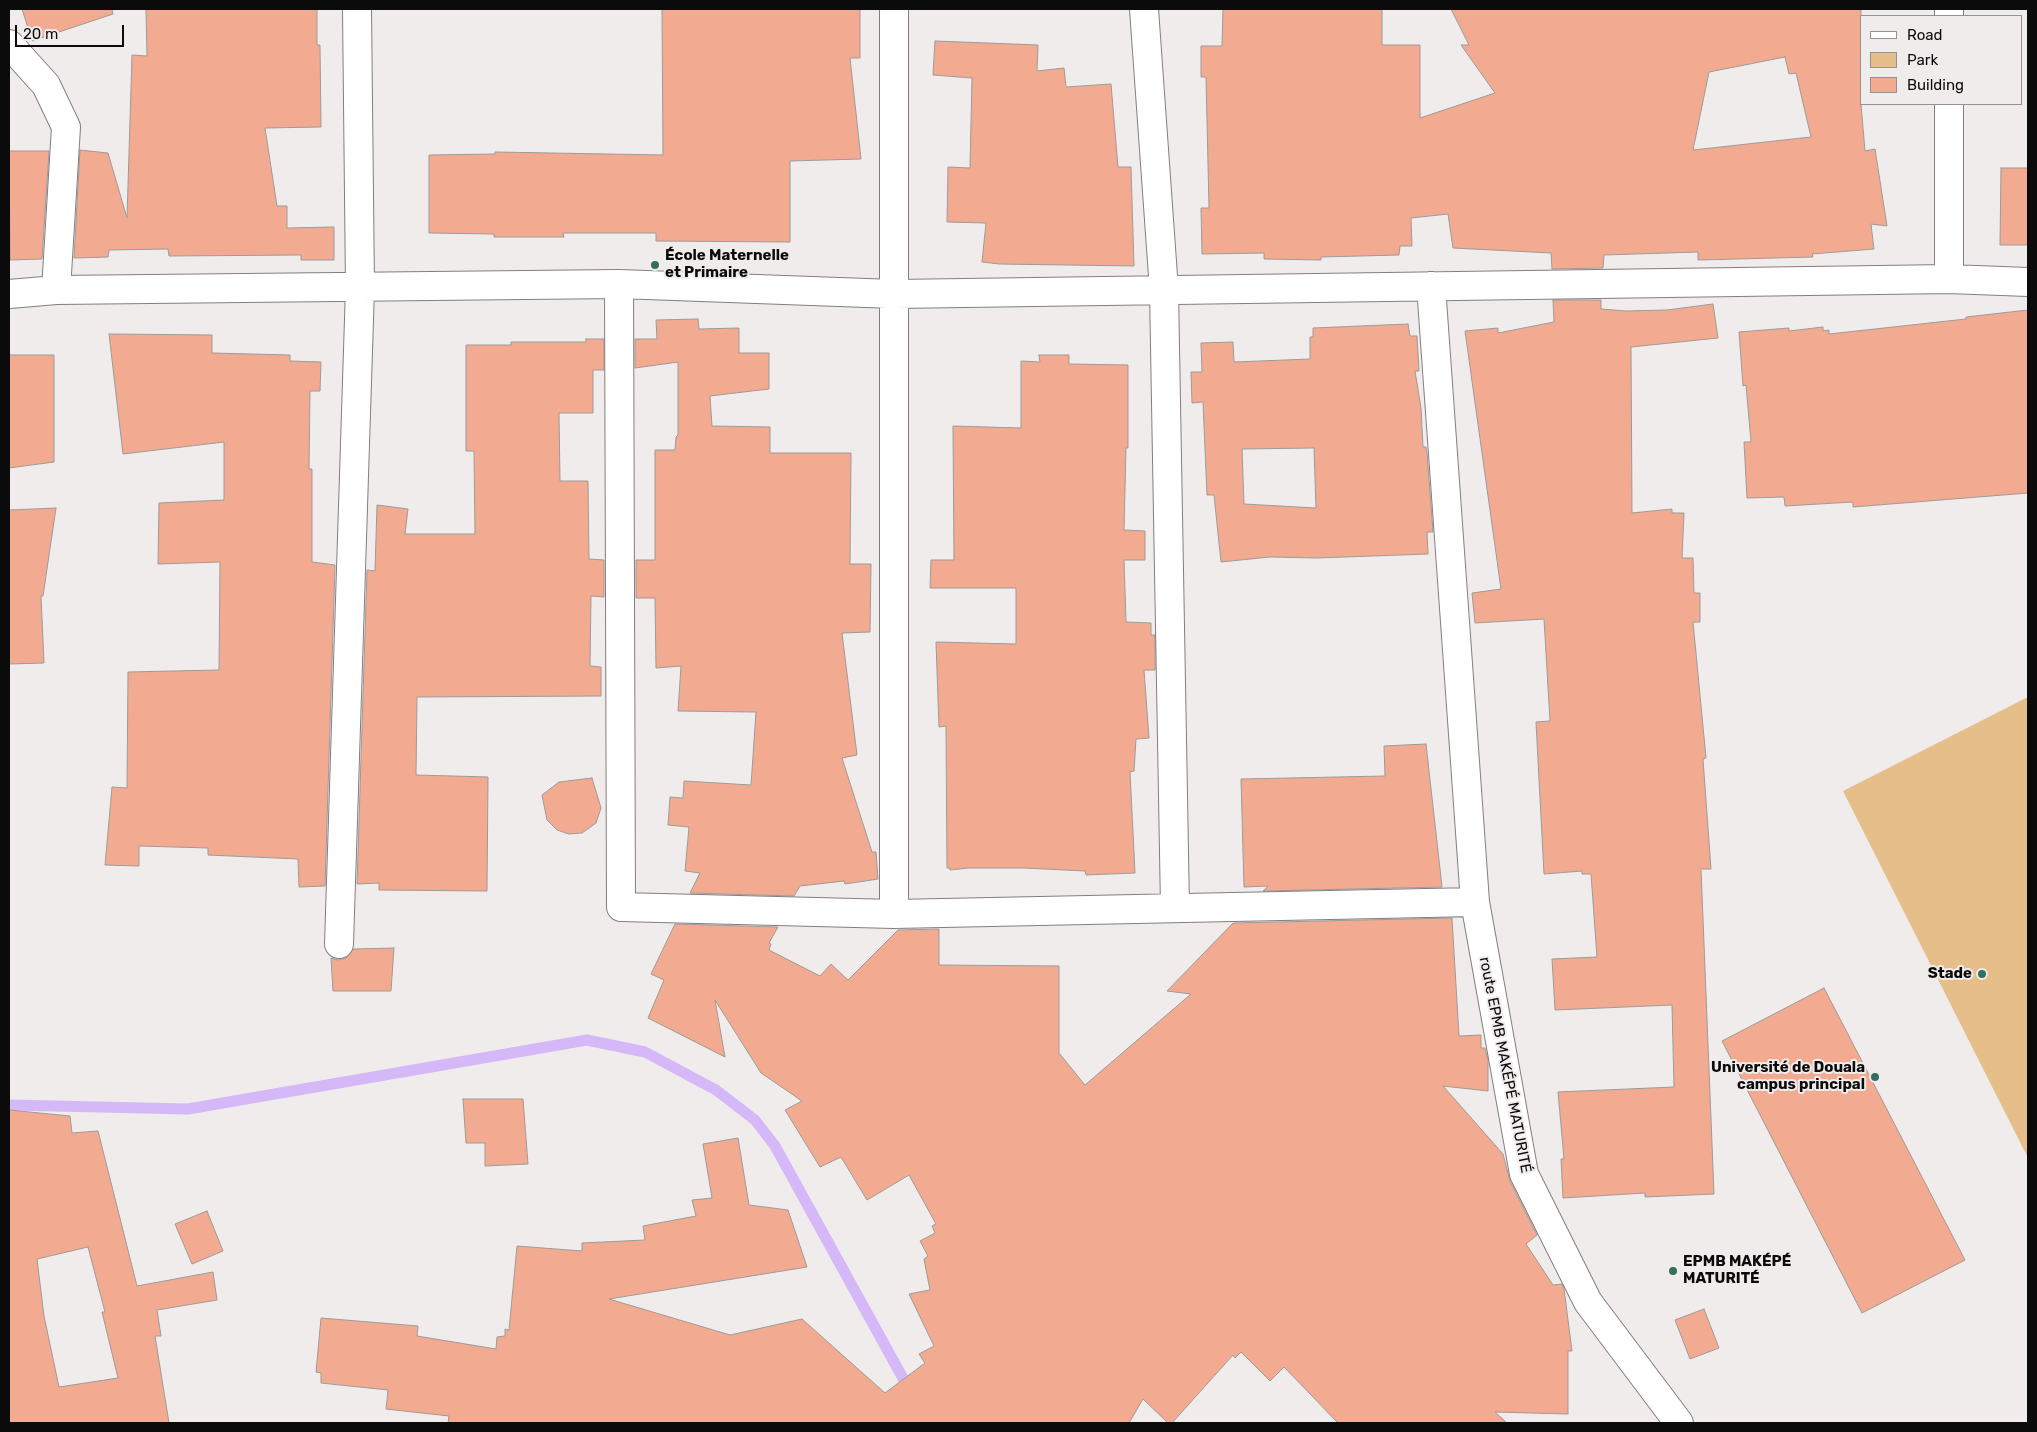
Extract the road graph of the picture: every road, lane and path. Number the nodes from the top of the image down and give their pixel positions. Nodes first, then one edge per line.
1 (357, 9) edge
2 (894, 9) edge
3 (1144, 9) edge
4 (9, 44) edge
5 (1949, 105) edge
6 (1949, 280) junction
7 (2028, 282) edge
8 (619, 284) junction
9 (1431, 286) junction
10 (360, 288) junction
11 (56, 290) junction
12 (1164, 290) junction
13 (9, 294) edge
14 (894, 294) junction
15 (1475, 902) junction
16 (1176, 908) junction
17 (894, 914) junction
18 (339, 944) dead end
19 (1679, 1423) edge

1 - 10 street
2 - 14 street
3 - 12 street
4 - 11 street
5 - 6 street
6 - 7 street
6 - 9 street
8 - 10 street
8 - 14 street
8 - 17 street
9 - 12 street
9 - 15 street, route EPMB MAKÉPÉ MATURITÉ
10 - 11 street
10 - 18 street
11 - 13 street
12 - 14 street
12 - 16 street
14 - 17 street
15 - 16 street
15 - 19 street, route EPMB MAKÉPÉ MATURITÉ
16 - 17 street

